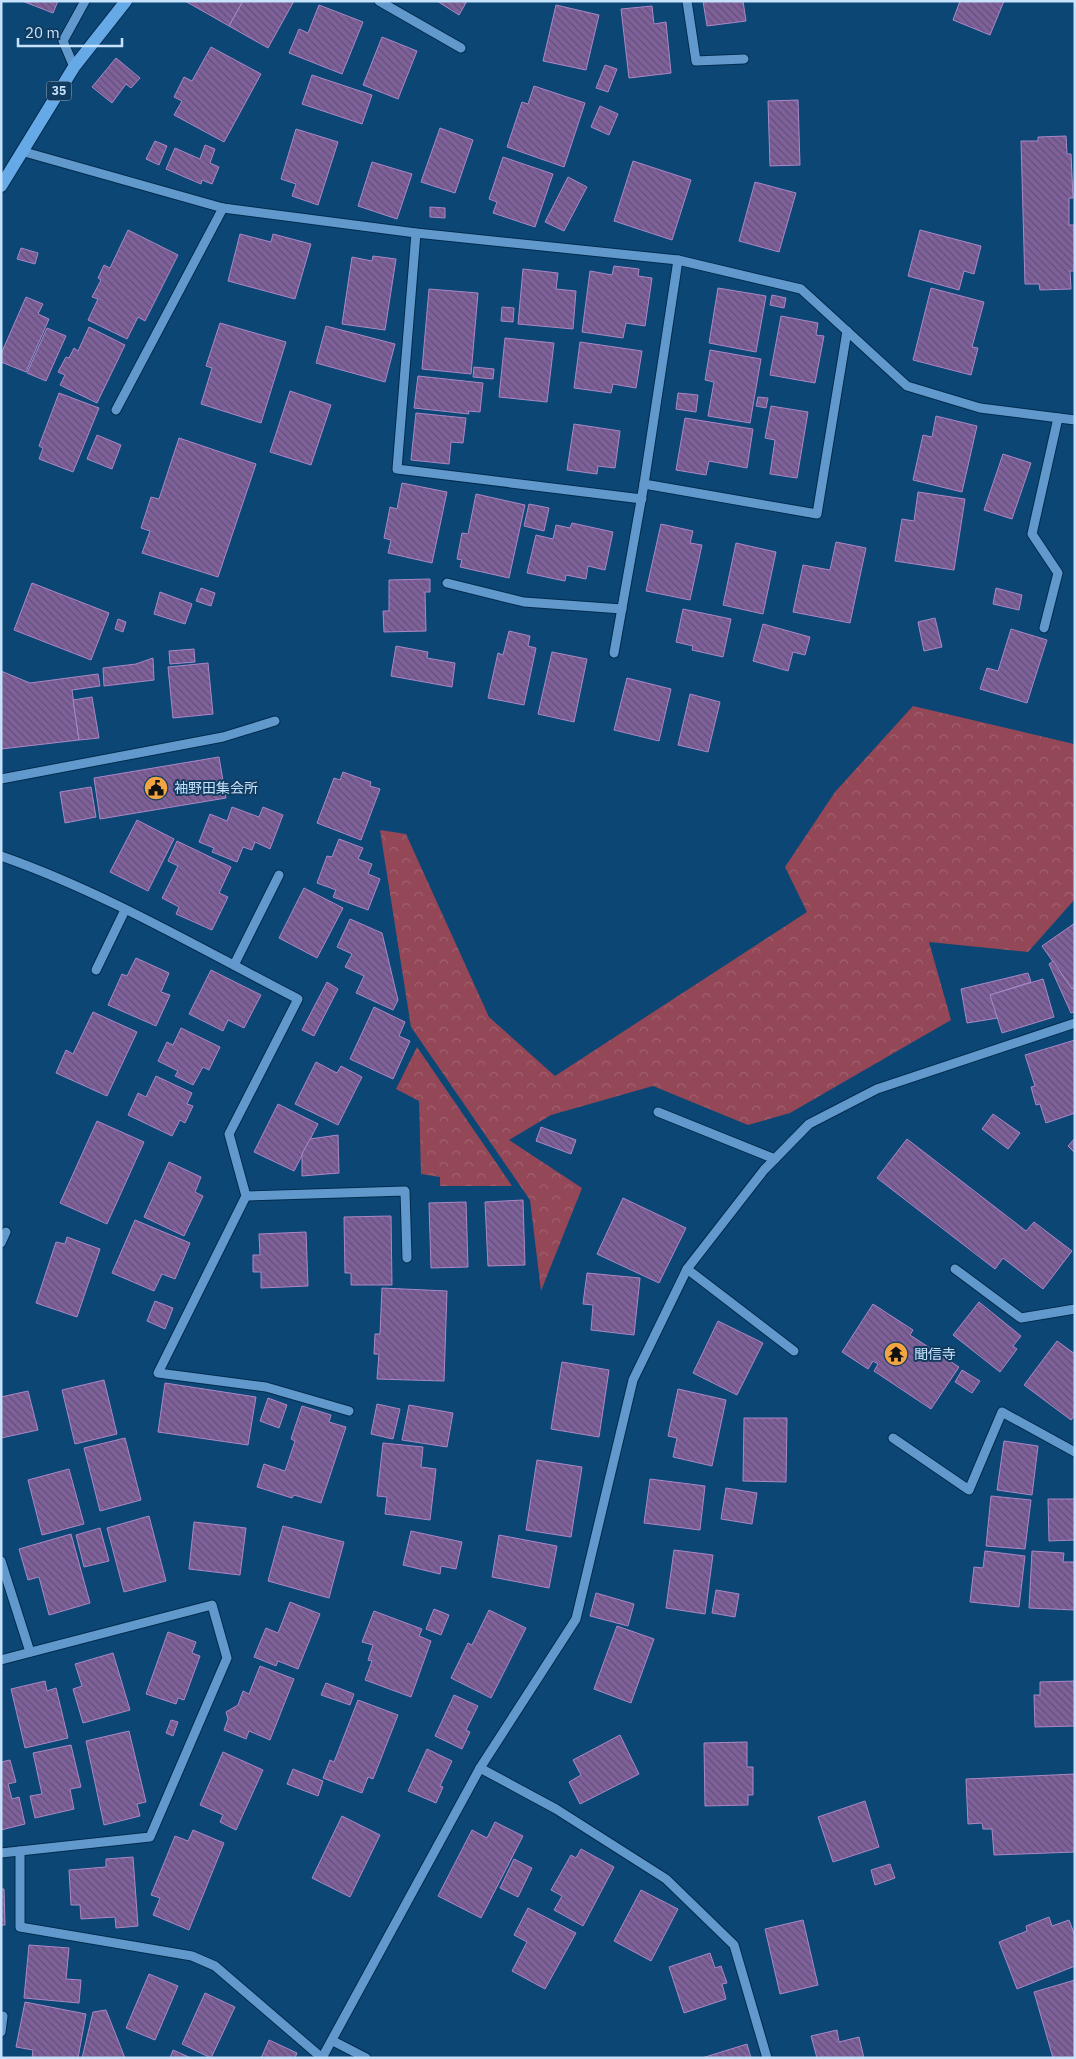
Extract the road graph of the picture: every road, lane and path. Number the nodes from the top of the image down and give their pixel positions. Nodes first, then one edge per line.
1 (85, 1) edge
2 (126, 1) edge
3 (378, 1) edge
4 (687, 1) edge
5 (461, 48) dead end
6 (744, 59) dead end
7 (74, 67) junction
8 (21, 151) junction
9 (1, 186) edge
10 (223, 208) junction
11 (416, 233) junction
12 (678, 260) junction
13 (848, 331) junction
14 (116, 410) dead end
15 (1058, 418) junction
16 (1075, 420) edge
17 (644, 484) junction
18 (642, 499) junction
19 (447, 584) dead end
20 (622, 609) junction
21 (1044, 628) dead end
22 (614, 653) dead end
23 (275, 721) dead end
24 (1, 778) edge
25 (1, 856) edge
26 (279, 875) dead end
27 (125, 910) junction
28 (234, 965) junction
29 (96, 970) dead end
30 (1075, 1023) edge
31 (658, 1112) dead end
32 (775, 1159) junction
33 (246, 1196) junction
34 (6, 1232) dead end
35 (1, 1243) edge
36 (407, 1258) dead end
37 (687, 1269) junction
38 (955, 1269) dead end
39 (1075, 1309) edge
40 (794, 1351) dead end
41 (349, 1411) dead end
42 (893, 1438) dead end
43 (1075, 1452) edge
44 (1, 1561) edge
45 (30, 1652) junction
46 (1, 1660) edge
47 (480, 1768) junction
48 (20, 1851) junction
49 (1, 1853) edge
50 (3, 2016) dead end
51 (1, 2032) edge
52 (333, 2041) junction
53 (322, 2058) edge
54 (366, 2058) edge
55 (767, 2058) edge

1 - 7 street
2 - 7 main road, 35
3 - 5 street
4 - 6 street
7 - 8 main road, 35
8 - 9 main road, 35
8 - 10 street
10 - 11 street
10 - 14 street
11 - 12 street
11 - 18 street
12 - 13 street
12 - 17 street
13 - 15 street
13 - 17 street
15 - 16 street
15 - 21 street
17 - 18 street
18 - 20 street
19 - 20 street
20 - 22 street
23 - 24 street
25 - 27 street
26 - 28 street
27 - 28 street
27 - 29 street
28 - 33 street
30 - 32 street
31 - 32 street
32 - 37 street
33 - 36 street
33 - 41 street
34 - 35 street
37 - 40 street
37 - 47 street
38 - 39 street
42 - 43 street
44 - 45 street
45 - 46 street
45 - 48 street
47 - 52 street
47 - 55 street
48 - 49 street
48 - 53 street
50 - 51 street
52 - 53 street
52 - 54 street

